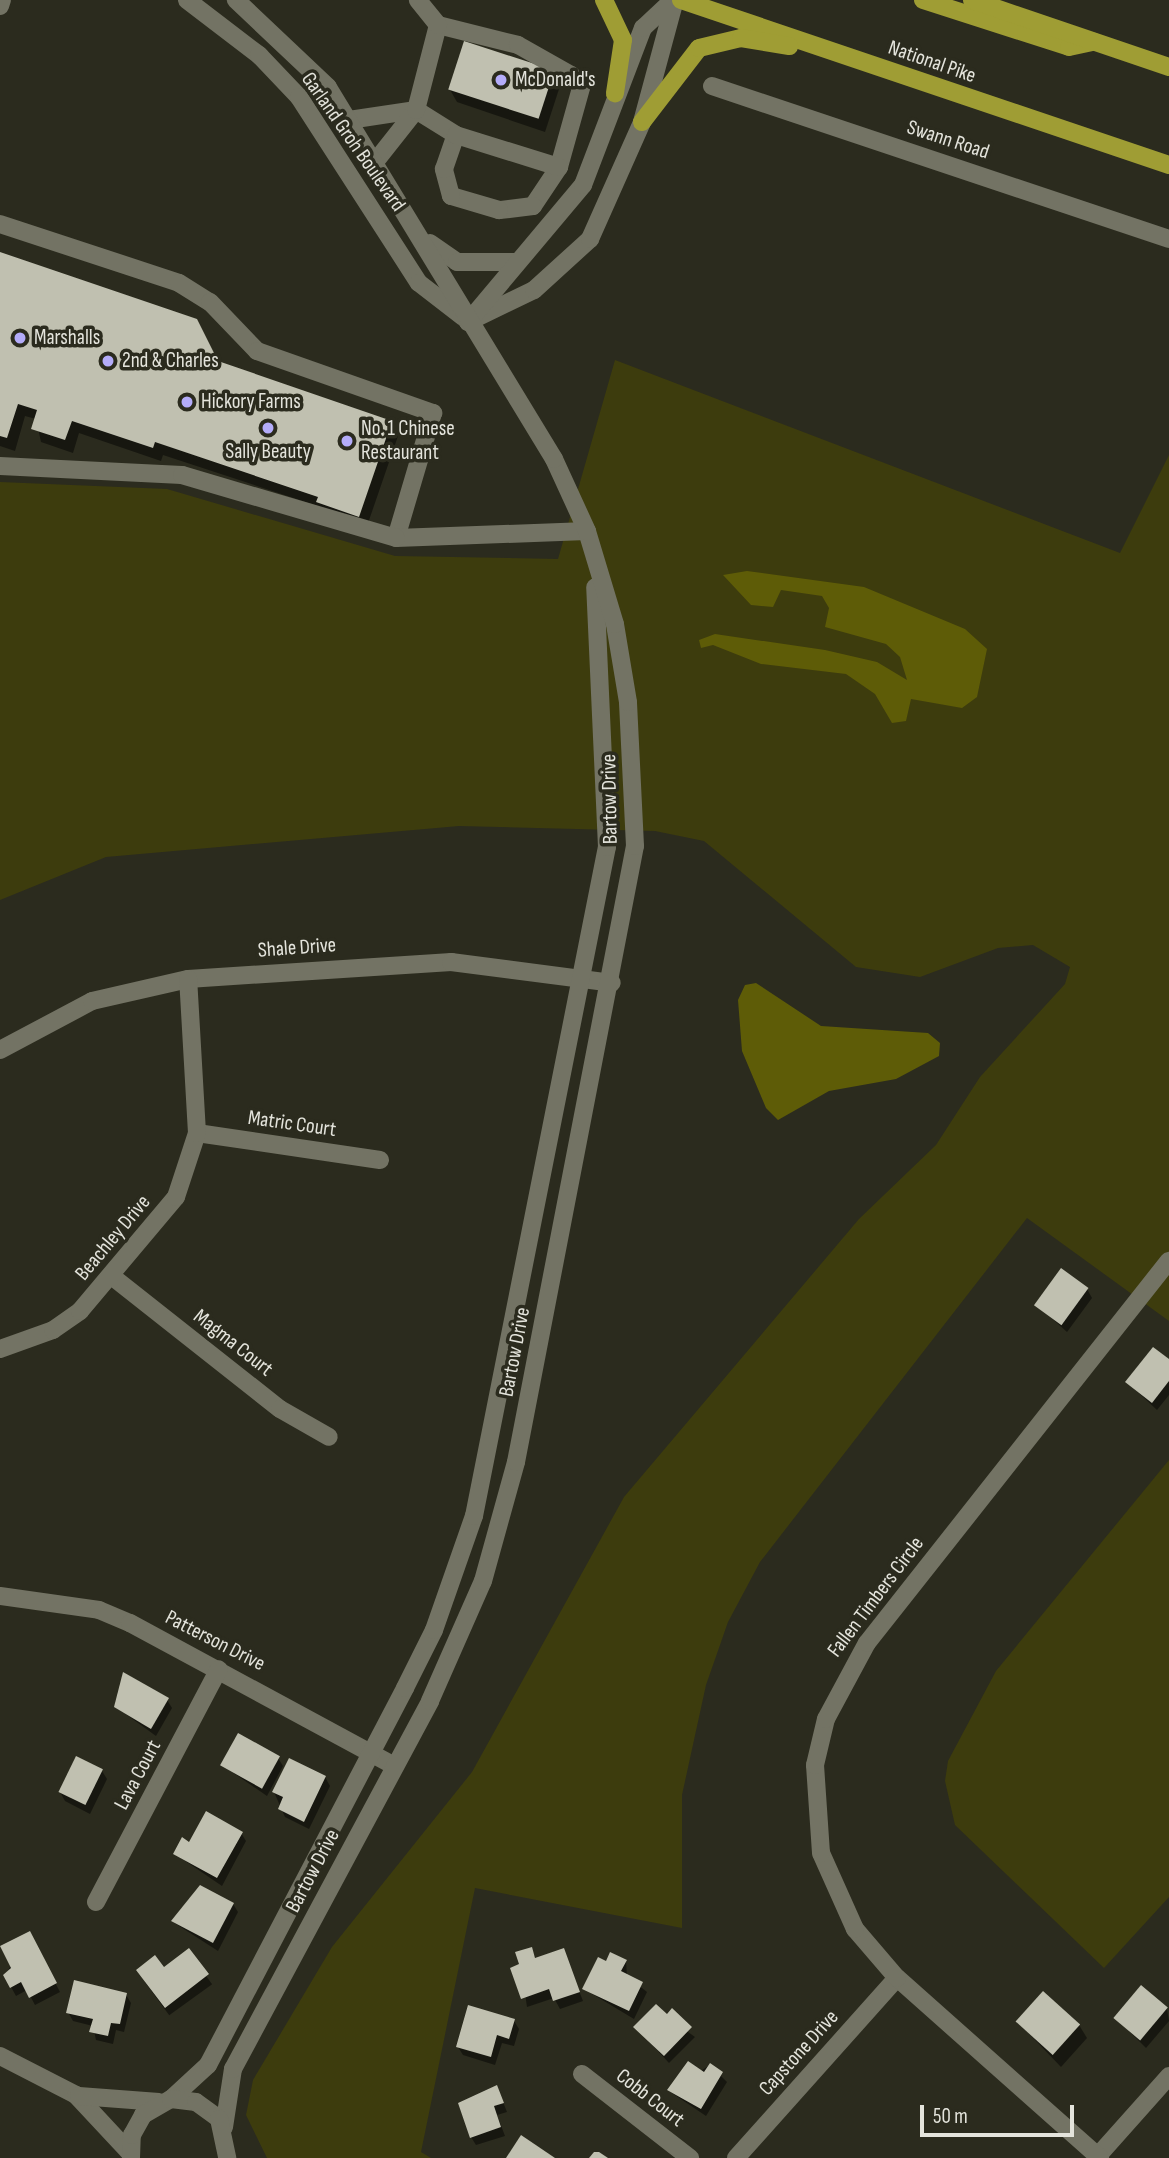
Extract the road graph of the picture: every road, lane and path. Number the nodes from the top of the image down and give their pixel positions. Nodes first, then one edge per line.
1 (2, 0) edge
2 (187, 0) edge
3 (236, 0) edge
4 (418, 0) edge
5 (604, 0) edge
6 (674, 0) edge
7 (681, 0) edge
8 (923, 0) edge
9 (972, 0) edge
10 (0, 6) edge
11 (438, 25) junction
12 (1093, 41) junction
13 (836, 53) junction
14 (1169, 66) edge
15 (712, 86) dead end
16 (615, 93) junction
17 (416, 110) junction
18 (349, 120) junction
19 (642, 122) junction
20 (456, 135) junction
21 (375, 162) junction
22 (1169, 165) edge
23 (559, 167) junction
24 (0, 224) edge
25 (420, 232) junction
26 (1169, 239) edge
27 (517, 262) junction
28 (468, 321) junction
29 (0, 466) edge
30 (587, 531) junction
31 (396, 538) junction
32 (584, 978) junction
33 (188, 979) junction
34 (612, 983) junction
35 (0, 1050) edge
36 (197, 1133) junction
37 (380, 1160) dead end
38 (1165, 1265) edge
39 (114, 1278) junction
40 (0, 1349) edge
41 (329, 1437) dead end
42 (0, 1596) edge
43 (219, 1669) junction
44 (370, 1749) junction
45 (395, 1766) junction
46 (96, 1902) dead end
47 (897, 1978) junction
48 (0, 2056) edge
49 (582, 2074) dead end
50 (1169, 2076) edge
51 (76, 2095) junction
52 (168, 2100) junction
53 (225, 2131) junction
54 (130, 2156) edge
55 (1098, 2157) edge
56 (227, 2158) edge
57 (238, 2158) edge
58 (690, 2158) edge
59 (736, 2158) edge

1 - 10 street
2 - 28 street, Garland Groh Boulevard
3 - 18 street, Garland Groh Boulevard
4 - 11 street
5 - 16 main road
6 - 16 street
6 - 19 street
7 - 13 main road, National Pike
8 - 12 main road
9 - 12 main road
11 - 17 street
11 - 23 street
12 - 14 main road
13 - 19 main road
13 - 22 main road, National Pike
15 - 26 street, Swann Road
16 - 27 street
17 - 18 street
17 - 20 street
17 - 21 street
18 - 21 street, Garland Groh Boulevard
19 - 28 street
20 - 23 street
20 - 23 street
21 - 25 street, Garland Groh Boulevard
24 - 31 street
25 - 27 street
25 - 28 street, Garland Groh Boulevard
27 - 28 street
28 - 30 street, Bartow Drive
29 - 31 street
30 - 31 street
30 - 32 street, Bartow Drive
30 - 34 street, Bartow Drive
32 - 33 street, Shale Drive
32 - 34 street, Shale Drive
32 - 44 street, Bartow Drive
33 - 35 street, Shale Drive
33 - 36 street, Beachley Drive
34 - 45 street, Bartow Drive
36 - 37 street, Matric Court
36 - 39 street, Beachley Drive
38 - 47 street, Fallen Timbers Circle
39 - 40 street, Beachley Drive
39 - 41 street, Magma Court
42 - 43 street, Patterson Drive
43 - 44 street, Patterson Drive
43 - 46 street, Lava Court
44 - 45 street, Patterson Drive
44 - 52 street, Bartow Drive
45 - 53 street, Bartow Drive
47 - 55 street, Fallen Timbers Circle
47 - 59 street, Capstone Drive
48 - 51 street
49 - 58 street, Cobb Court
50 - 55 street
51 - 52 street
51 - 54 street
52 - 53 street
52 - 54 street, Bartow Drive
53 - 56 street, Bartow Drive
53 - 57 street

